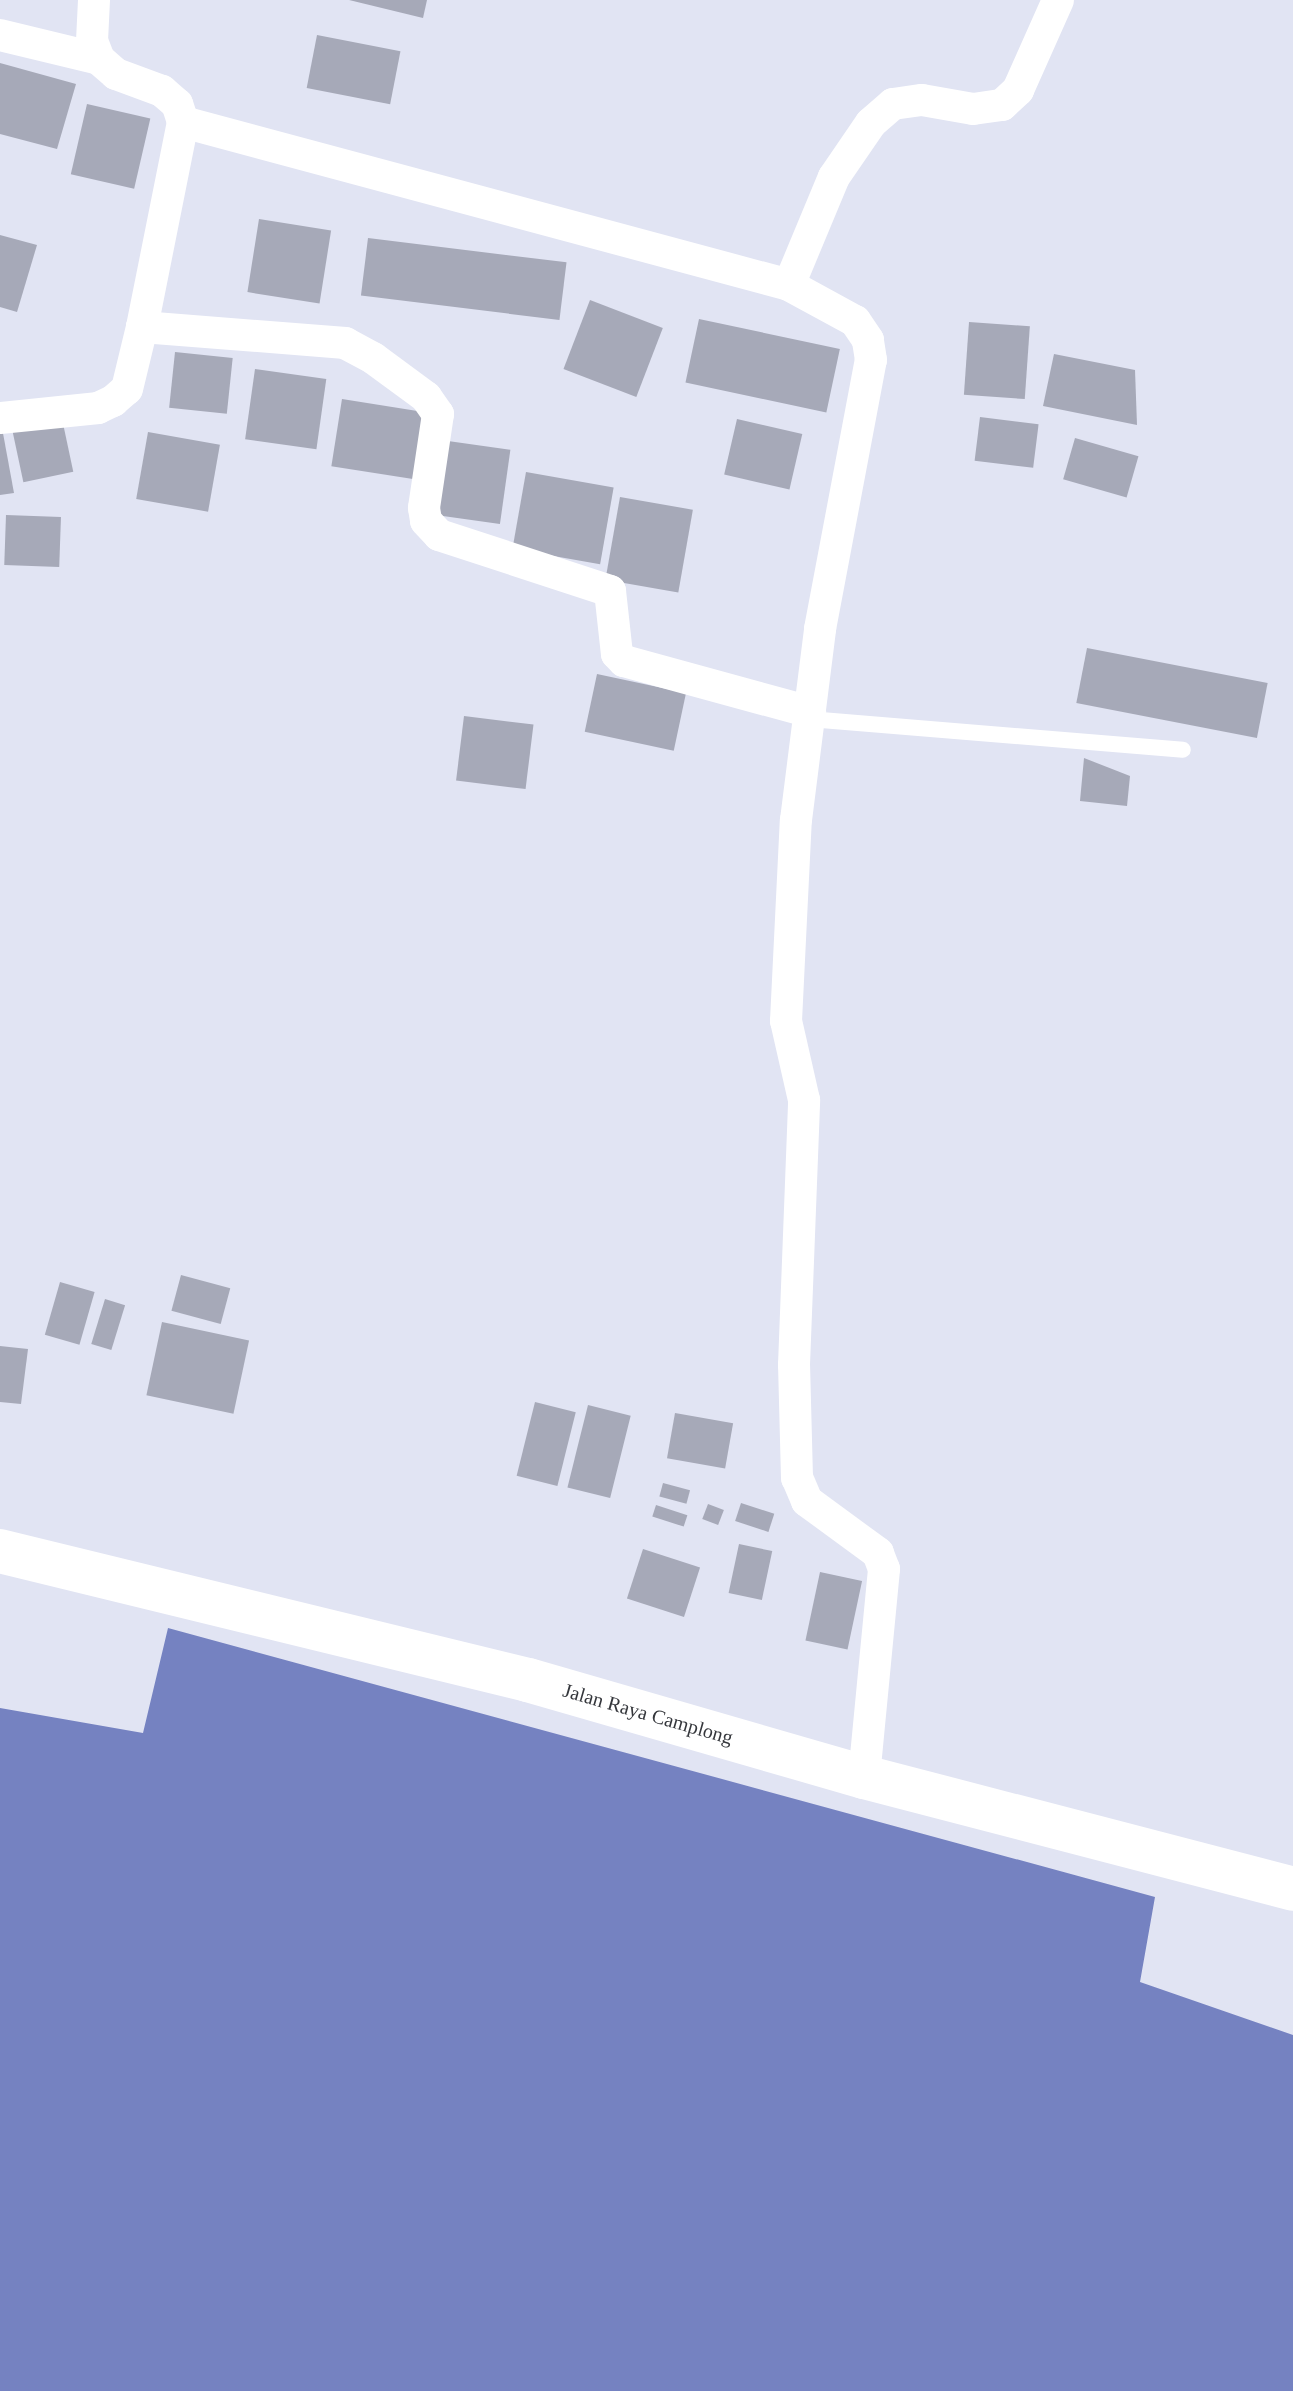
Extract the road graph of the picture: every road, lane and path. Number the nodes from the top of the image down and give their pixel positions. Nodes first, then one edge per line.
1 (94, 0) edge
2 (1058, 0) edge
3 (0, 35) edge
4 (99, 59) junction
5 (183, 122) junction
6 (789, 285) junction
7 (142, 327) junction
8 (0, 418) edge
9 (810, 715) junction
10 (1183, 750) dead end
11 (0, 1551) edge
12 (864, 1777) junction
13 (1293, 1889) edge

1 - 4 street
2 - 6 street
3 - 4 street
4 - 5 street
5 - 6 street
5 - 7 street
6 - 9 street
7 - 8 street
7 - 9 street
9 - 10 lane
9 - 12 street
11 - 12 highway, Jalan Raya Camplong
12 - 13 highway, Jalan Raya Camplong

